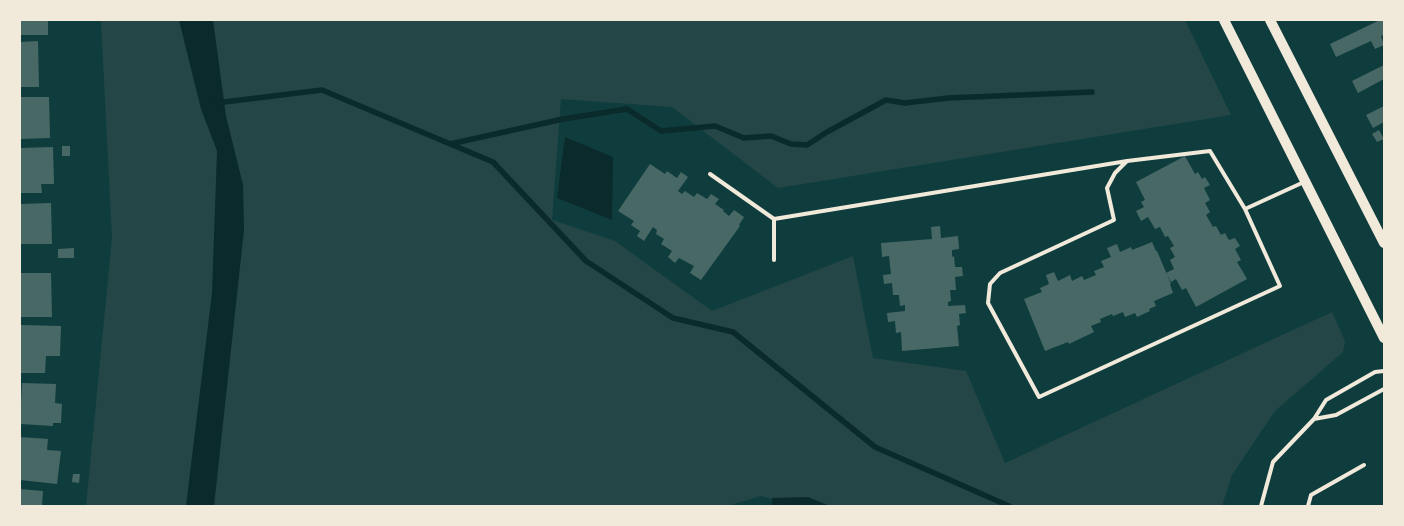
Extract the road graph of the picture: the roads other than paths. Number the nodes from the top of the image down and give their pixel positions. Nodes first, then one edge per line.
1 (1224, 20) edge
2 (1270, 20) edge
3 (1127, 161) junction
4 (710, 174) dead end
5 (1306, 182) junction
6 (1245, 208) junction
7 (774, 219) junction
8 (1384, 243) edge
9 (774, 260) dead end
10 (1384, 338) edge
11 (1384, 371) edge
12 (1384, 389) edge
13 (1314, 418) junction
14 (1364, 464) dead end
15 (1261, 506) edge
16 (1308, 506) edge

1 - 5 main road
2 - 8 main road
3 - 6 lane
3 - 6 lane
3 - 7 lane
4 - 7 lane
5 - 6 lane
5 - 10 main road
7 - 9 lane
11 - 13 lane
12 - 13 lane
13 - 15 lane
14 - 16 lane

